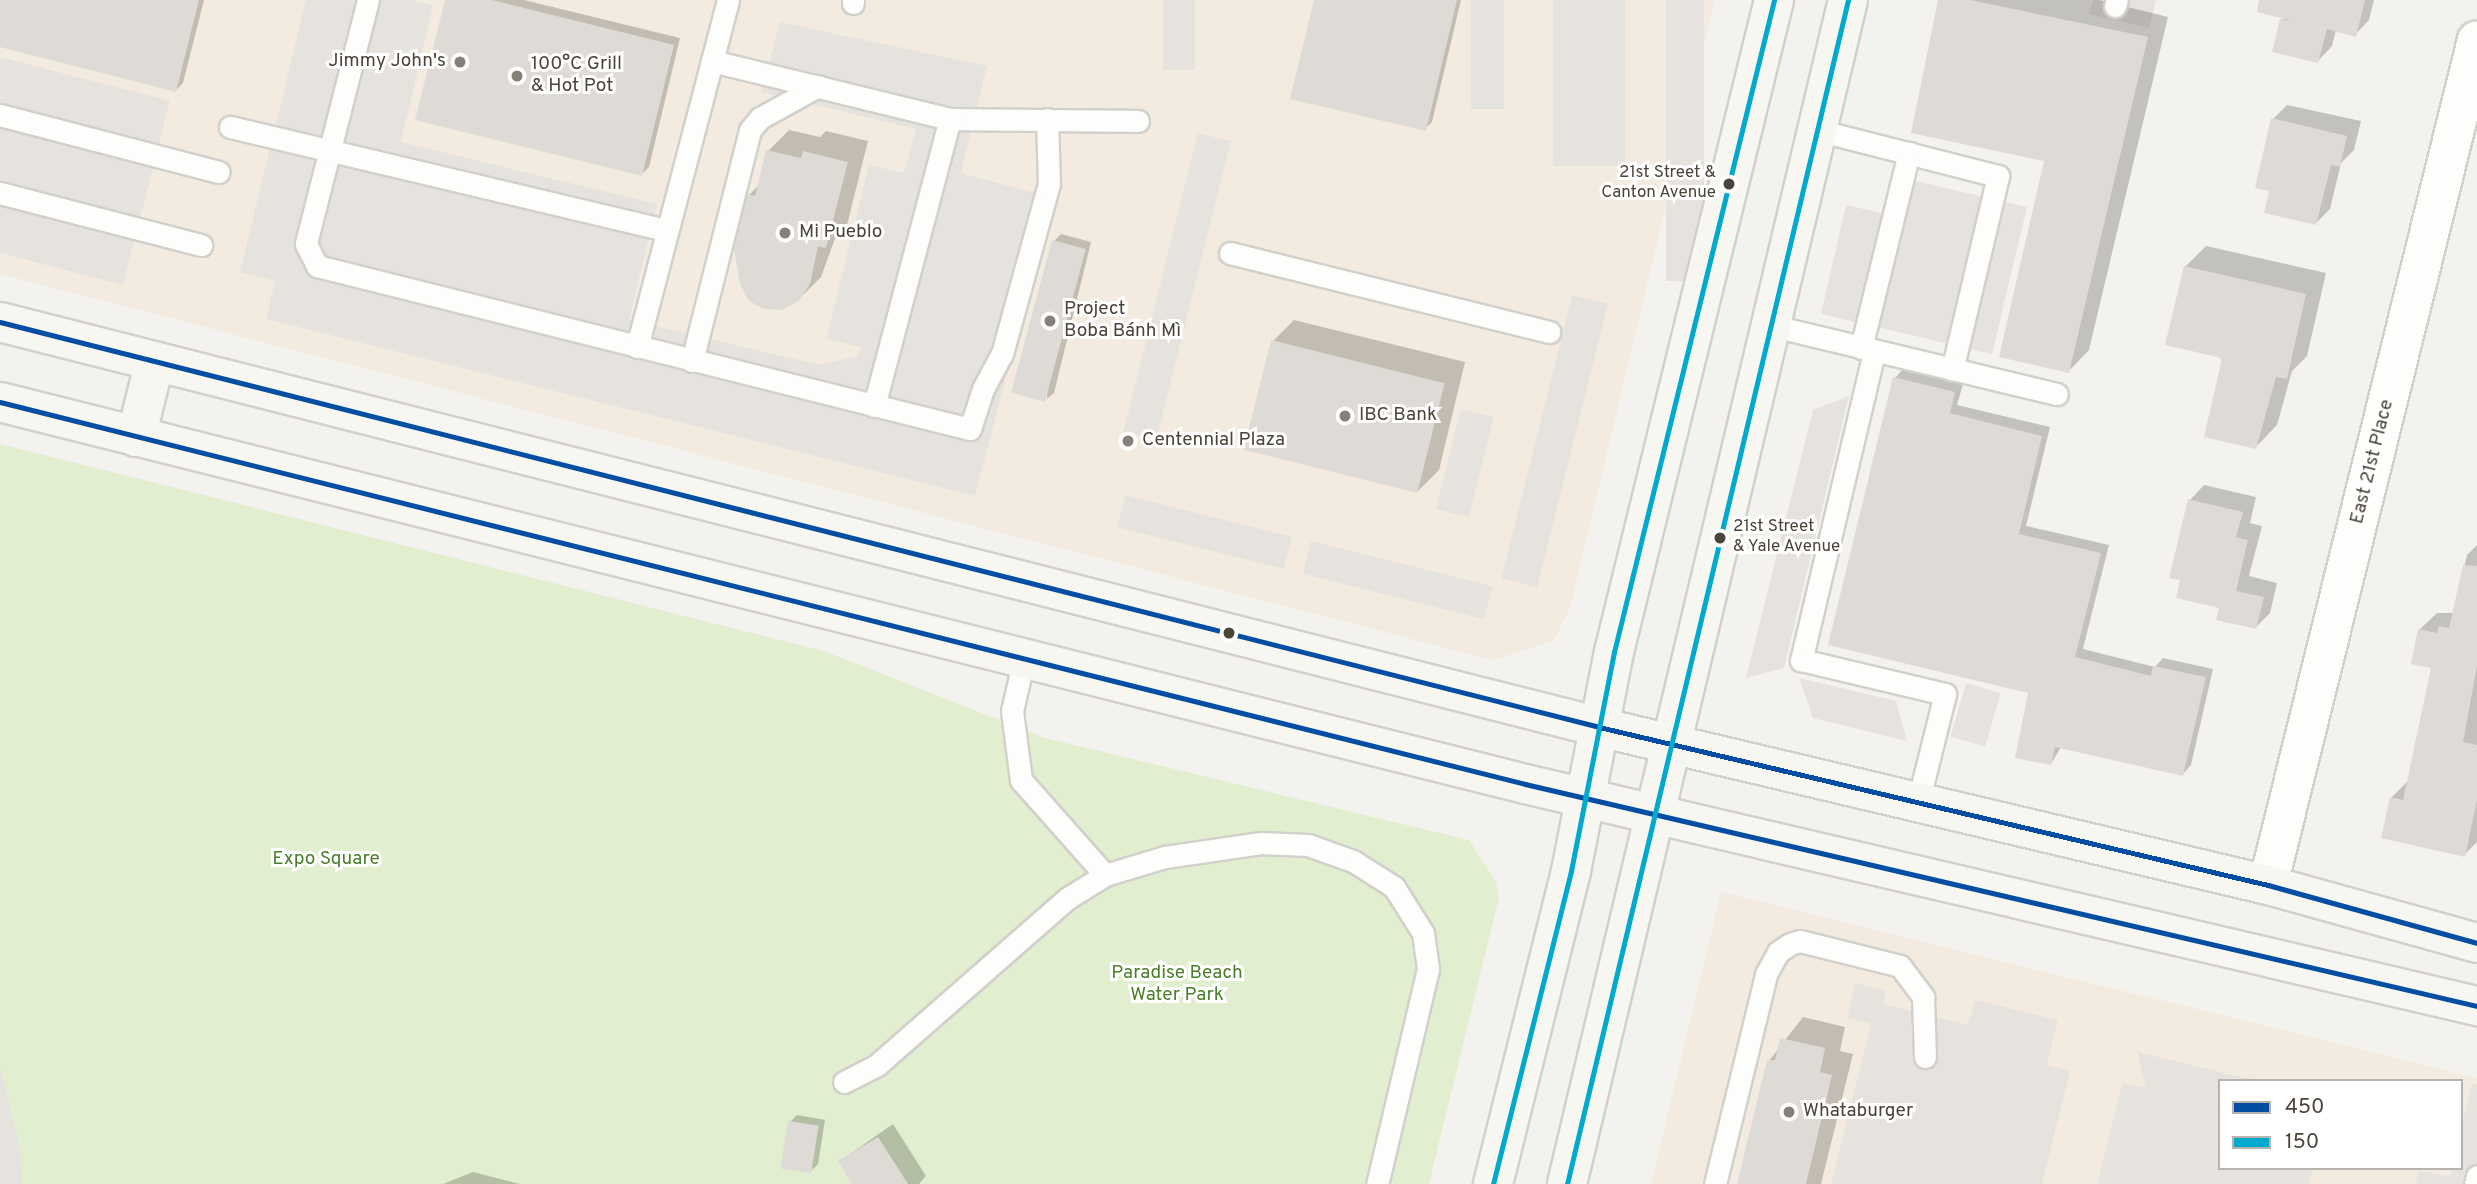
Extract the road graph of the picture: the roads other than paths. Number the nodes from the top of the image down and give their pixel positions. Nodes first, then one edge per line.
1 (368, 0) edge
2 (728, 0) edge
3 (1774, 0) edge
4 (1848, 0) edge
5 (2477, 40) edge
6 (712, 61) junction
7 (818, 86) junction
8 (0, 115) edge
9 (950, 119) junction
10 (1047, 120) junction
11 (1138, 121) dead end
12 (230, 127) dead end
13 (1817, 130) junction
14 (329, 149) junction
15 (1909, 153) junction
16 (219, 172) dead end
17 (0, 193) edge
18 (667, 230) junction
19 (201, 245) dead end
20 (1230, 253) dead end
21 (0, 322) edge
22 (1769, 326) junction
23 (1549, 332) dead end
24 (637, 347) junction
25 (1868, 350) junction
26 (155, 361) junction
27 (692, 361) junction
28 (1952, 370) junction
29 (2057, 394) dead end
30 (0, 402) edge
31 (874, 405) junction
32 (136, 437) junction
33 (1024, 659) junction
34 (1600, 727) junction
35 (1671, 744) junction
36 (1585, 799) junction
37 (1918, 802) junction
38 (1655, 815) junction
39 (1105, 875) junction
40 (2268, 885) junction
41 (2477, 943) edge
42 (2477, 1006) edge
43 (1924, 1057) dead end
44 (844, 1082) dead end
45 (2477, 1176) edge
46 (1377, 1184) edge
47 (1493, 1184) edge
48 (1567, 1184) edge
49 (1715, 1184) edge
50 (2475, 1184) edge

1 - 14 lane
2 - 6 lane
3 - 34 main road
4 - 13 main road
5 - 40 street, East 21st Place
6 - 7 lane
6 - 18 lane
7 - 9 lane
7 - 27 lane
8 - 16 lane
9 - 10 lane
9 - 31 lane
10 - 11 lane
10 - 31 lane
12 - 14 lane
13 - 15 lane
13 - 22 main road
14 - 18 lane
14 - 24 lane
15 - 25 lane
15 - 28 lane
17 - 19 lane
18 - 24 lane
20 - 23 lane
21 - 26 main road
22 - 25 lane
22 - 35 main road
24 - 27 lane
25 - 28 lane
25 - 37 lane
26 - 32 main road
26 - 34 main road
27 - 31 lane
28 - 29 lane
30 - 32 main road
32 - 33 main road
33 - 36 main road
33 - 39 lane
34 - 35 main road
34 - 36 main road
35 - 37 main road
35 - 38 main road
36 - 38 main road
36 - 47 main road
37 - 40 main road
38 - 42 main road
38 - 48 main road
39 - 44 lane
39 - 46 lane
40 - 41 main road
43 - 49 lane
45 - 50 lane

